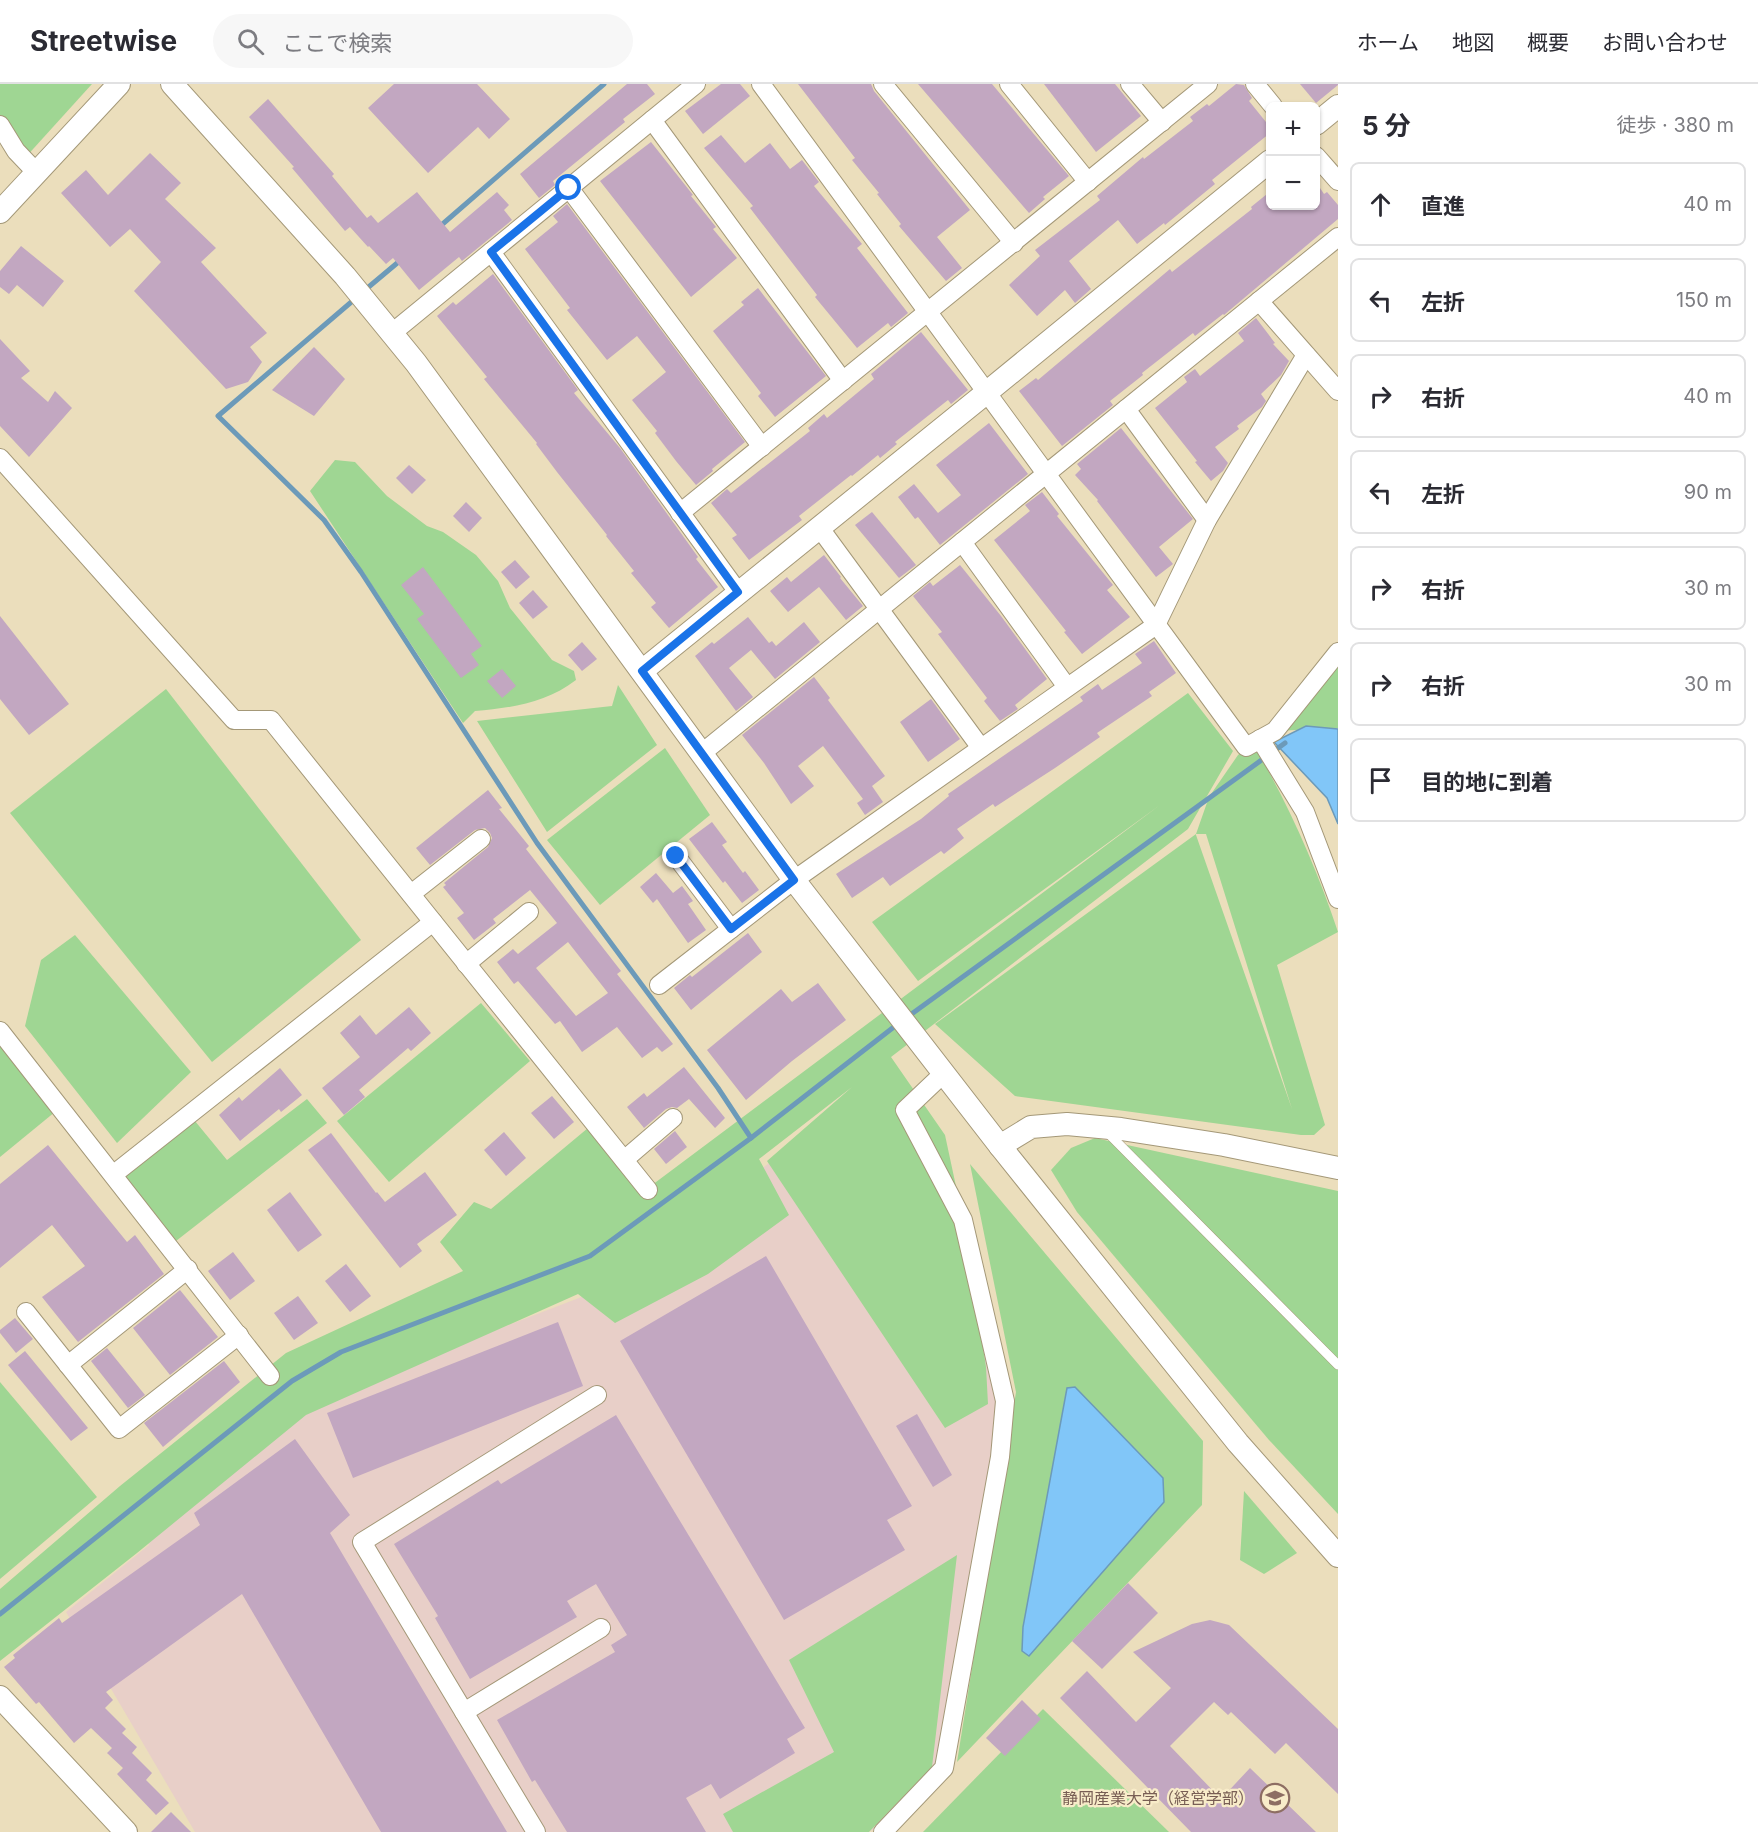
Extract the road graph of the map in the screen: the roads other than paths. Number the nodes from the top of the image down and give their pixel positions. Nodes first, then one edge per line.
1 (119, 84) edge
2 (172, 84) edge
3 (696, 84) edge
4 (761, 84) edge
5 (883, 84) edge
6 (1009, 84) edge
7 (1130, 84) edge
8 (1208, 84) edge
9 (1255, 84) edge
10 (1270, 102) edge
11 (1338, 106) edge
12 (652, 120) junction
13 (1320, 121) edge
14 (1162, 122) junction
15 (0, 125) edge
16 (1320, 161) edge
17 (1266, 164) edge
18 (36, 172) junction
19 (1338, 181) edge
20 (1088, 182) junction
21 (569, 188) junction
22 (0, 212) edge
23 (1338, 237) edge
24 (1014, 243) junction
25 (491, 252) junction
26 (1259, 301) junction
27 (929, 312) junction
28 (392, 333) junction
29 (1306, 355) junction
30 (843, 381) junction
31 (1338, 391) edge
32 (986, 393) junction
33 (1126, 408) junction
34 (762, 447) junction
35 (0, 458) edge
36 (1045, 474) junction
37 (680, 513) junction
38 (1207, 520) junction
39 (819, 527) junction
40 (962, 542) junction
41 (738, 592) junction
42 (880, 609) junction
43 (1156, 625) junction
44 (1338, 652) edge
45 (642, 671) junction
46 (1068, 687) junction
47 (1260, 739) junction
48 (981, 747) junction
49 (702, 753) junction
50 (481, 839) dead end
51 (676, 856) dead end
52 (794, 880) junction
53 (411, 894) junction
54 (1338, 898) edge
55 (529, 912) dead end
56 (433, 922) junction
57 (731, 929) junction
58 (466, 964) junction
59 (659, 985) dead end
60 (0, 1031) edge
61 (944, 1073) junction
62 (674, 1118) dead end
63 (1102, 1127) junction
64 (1000, 1146) junction
65 (624, 1160) junction
66 (1338, 1168) edge
67 (114, 1174) junction
68 (648, 1190) dead end
69 (188, 1269) junction
70 (26, 1312) dead end
71 (239, 1335) junction
72 (68, 1365) junction
73 (1338, 1365) edge
74 (270, 1376) dead end
75 (597, 1395) dead end
76 (1338, 1556) edge
77 (602, 1628) dead end
78 (0, 1697) edge
79 (464, 1712) junction
80 (126, 1832) edge
81 (536, 1832) edge
82 (883, 1832) edge

1 - 18 street
2 - 28 street
3 - 12 street
4 - 27 street
5 - 24 street
6 - 20 street
7 - 14 street
8 - 14 street
9 - 10 street
11 - 13 street
12 - 21 street
12 - 30 street
14 - 20 street
15 - 18 street
16 - 19 street
17 - 32 street
18 - 22 street
20 - 24 street
21 - 25 street
21 - 34 street
23 - 26 street
24 - 27 street
25 - 28 street
25 - 37 street
26 - 29 street
26 - 33 street
27 - 30 street
27 - 32 street
28 - 45 street
29 - 31 street
29 - 38 street
30 - 34 street
32 - 36 street
32 - 39 street
33 - 36 street
33 - 38 street
34 - 37 street
35 - 53 street
36 - 40 street
36 - 43 street
37 - 41 street
38 - 43 street
39 - 41 street
39 - 42 street
40 - 42 street
40 - 46 street
41 - 45 street
42 - 48 street
42 - 49 street
43 - 46 street
43 - 47 street
44 - 47 street
45 - 49 street
46 - 48 street
47 - 54 street
48 - 52 street
49 - 52 street
50 - 53 street
51 - 57 street
52 - 57 street
52 - 61 street
53 - 56 street
55 - 58 street
56 - 58 street
56 - 67 street
57 - 59 street
58 - 65 street
60 - 67 street
61 - 64 street
61 - 82 street
62 - 65 street
63 - 64 street
63 - 66 street
63 - 73 lane
64 - 76 street
65 - 68 street
67 - 69 street
69 - 71 street
69 - 72 street
70 - 72 street
71 - 72 street
71 - 74 street
75 - 79 street
77 - 79 street
78 - 80 street
79 - 81 street

